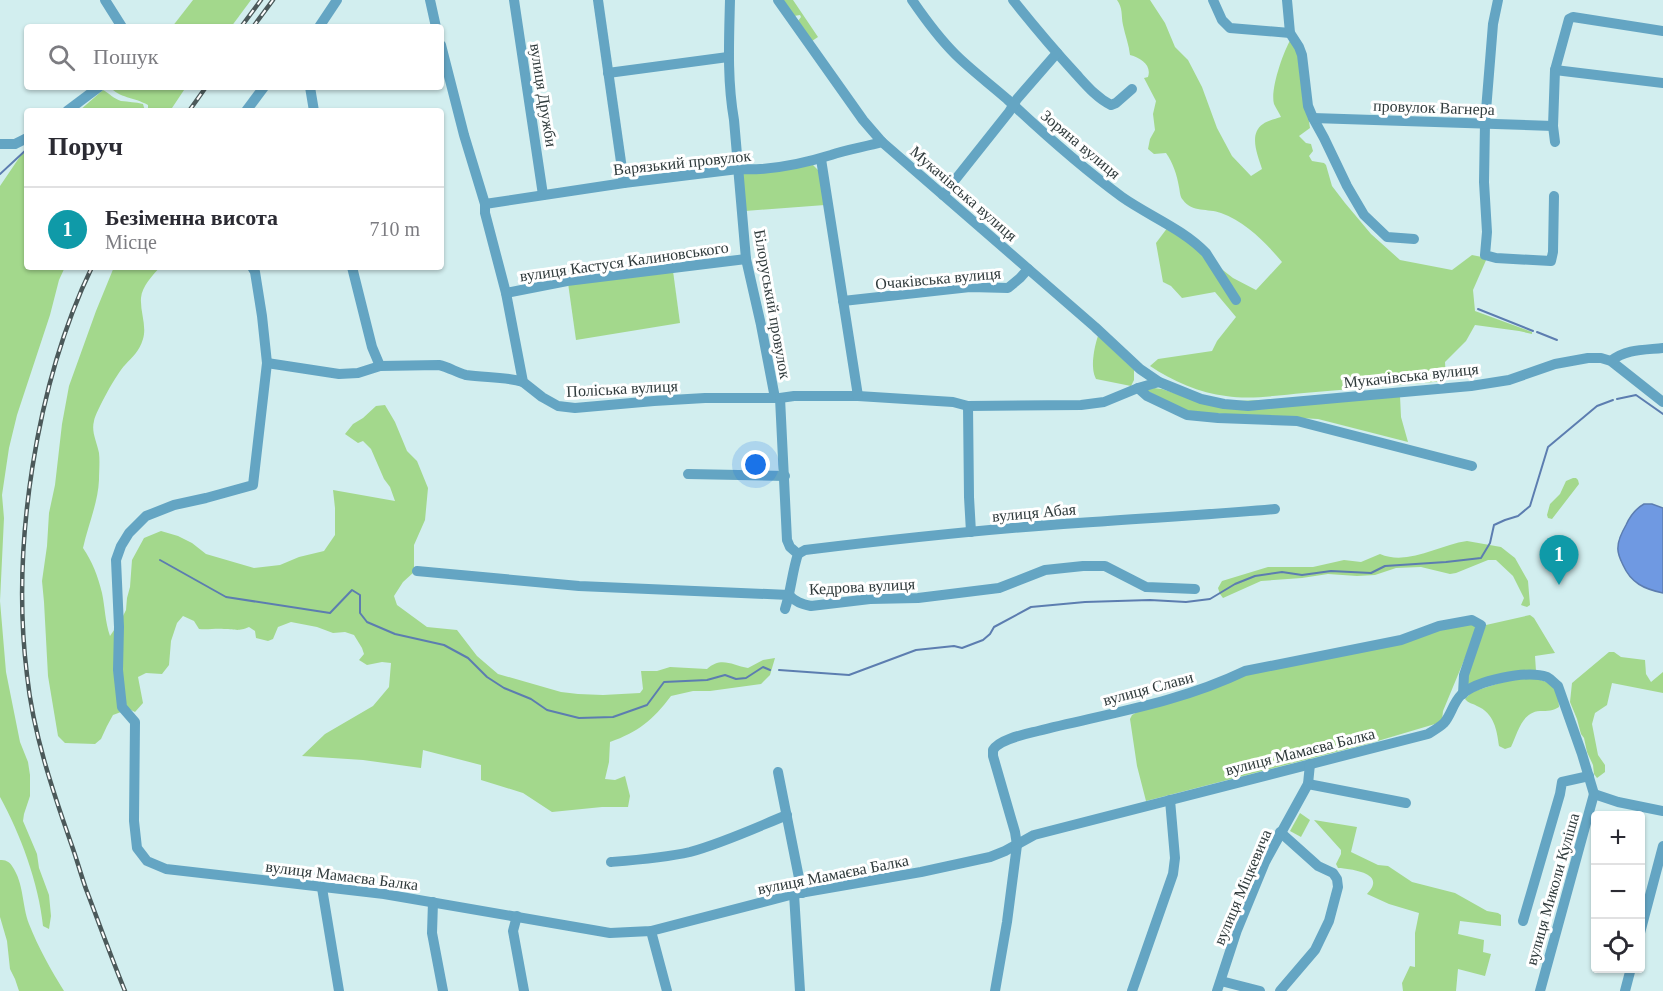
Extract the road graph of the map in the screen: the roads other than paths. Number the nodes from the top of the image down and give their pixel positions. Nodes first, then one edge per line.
1 (105, 0) edge
2 (337, 0) edge
3 (430, 0) edge
4 (514, 0) edge
5 (598, 0) edge
6 (730, 0) edge
7 (778, 0) edge
8 (912, 0) edge
9 (1012, 0) edge
10 (1213, 0) edge
11 (1287, 0) edge
12 (1498, 0) edge
13 (120, 24) edge
14 (321, 24) edge
15 (435, 24) edge
16 (1663, 31) edge
17 (1290, 33) junction
18 (1057, 53) junction
19 (444, 57) edge
20 (728, 57) junction
21 (1555, 70) junction
22 (608, 73) junction
23 (1663, 83) edge
24 (1132, 88) dead end
25 (95, 90) edge
26 (262, 90) edge
27 (310, 90) edge
28 (1013, 105) junction
29 (71, 108) edge
30 (248, 108) edge
31 (314, 108) edge
32 (1313, 118) junction
33 (1485, 123) junction
34 (1553, 126) junction
35 (24, 140) edge
36 (882, 142) junction
37 (1555, 142) dead end
38 (0, 144) edge
39 (821, 159) junction
40 (738, 169) junction
41 (624, 183) junction
42 (543, 195) junction
43 (943, 195) junction
44 (1554, 196) dead end
45 (485, 204) junction
46 (1414, 239) dead end
47 (746, 259) junction
48 (1028, 269) junction
49 (254, 270) edge
50 (353, 270) edge
51 (506, 293) junction
52 (1236, 300) dead end
53 (843, 301) junction
54 (1663, 348) edge
55 (1611, 361) junction
56 (267, 363) junction
57 (380, 366) junction
58 (523, 382) junction
59 (1159, 382) junction
60 (1138, 388) junction
61 (858, 396) junction
62 (777, 398) junction
63 (1663, 402) edge
64 (968, 406) junction
65 (1472, 466) dead end
66 (688, 474) dead end
67 (784, 476) junction
68 (1275, 509) dead end
69 (971, 532) junction
70 (798, 554) junction
71 (417, 572) dead end
72 (1195, 589) dead end
73 (789, 595) junction
74 (785, 609) dead end
75 (1463, 694) junction
76 (1310, 764) junction
77 (778, 772) dead end
78 (1589, 776) junction
79 (1308, 784) junction
80 (1594, 794) junction
81 (1170, 800) junction
82 (1406, 803) dead end
83 (1663, 811) edge
84 (787, 815) junction
85 (1280, 832) junction
86 (1017, 845) junction
87 (1663, 846) edge
88 (611, 862) dead end
89 (322, 888) junction
90 (798, 893) junction
91 (433, 902) junction
92 (517, 916) junction
93 (1645, 919) edge
94 (1523, 921) dead end
95 (651, 931) junction
96 (1630, 973) edge
97 (1219, 986) edge
98 (339, 991) edge
99 (443, 991) edge
100 (524, 991) edge
101 (667, 991) edge
102 (800, 991) edge
103 (996, 991) edge
104 (1132, 991) edge
105 (1260, 991) edge
106 (1280, 991) edge
107 (1540, 991) edge
108 (1625, 991) edge

1 - 13 street
2 - 14 street
3 - 15 street
4 - 42 street, вулиця Дружби
5 - 22 street
6 - 20 street, Білоруський провулок
7 - 36 street, Мукачівська вулиця
8 - 28 street, Зоряна вулиця
9 - 18 street
10 - 17 street
11 - 17 street
12 - 33 street
16 - 21 street
17 - 32 street
18 - 24 street
18 - 28 street
19 - 45 street
20 - 22 street
20 - 40 street, Білоруський провулок
21 - 23 street
21 - 34 street
22 - 41 street
25 - 29 street
26 - 30 street
27 - 31 street
28 - 43 street
28 - 52 street, Зоряна вулиця
32 - 33 street, провулок Вагнера
32 - 46 street
33 - 34 street, провулок Вагнера
33 - 44 street
34 - 37 street
35 - 38 street
36 - 39 street, Варязький провулок
36 - 43 street, Мукачівська вулиця
39 - 40 street, Варязький провулок
39 - 53 street
40 - 41 street, Варязький провулок
40 - 47 street, Білоруський провулок
41 - 42 street, Варязький провулок
42 - 45 street, Варязький провулок
43 - 48 street, Мукачівська вулиця
45 - 51 street
47 - 51 street, вулиця Кастуся Калиновського
47 - 62 street, Білоруський провулок
48 - 53 street, Очаківська вулиця
48 - 59 street, Мукачівська вулиця
49 - 56 street
50 - 57 street
51 - 58 street
53 - 61 street
54 - 55 street, Мукачівська вулиця
55 - 59 street, Мукачівська вулиця
55 - 63 street
56 - 57 street
56 - 89 street, вулиця Мамаєва Балка
57 - 58 street
58 - 62 street, Поліська вулиця
59 - 60 street
60 - 64 street, Поліська вулиця
60 - 65 street
61 - 62 street, Поліська вулиця
61 - 64 street, Поліська вулиця
62 - 67 street, Білоруський провулок
64 - 69 street
66 - 67 street
67 - 70 street, Білоруський провулок
68 - 69 street, вулиця Абая
69 - 70 street, вулиця Абая
70 - 73 street
71 - 73 street, Кедрова вулиця
72 - 73 street, Кедрова вулиця
73 - 74 street
75 - 76 street, вулиця Мамаєва Балка
75 - 78 street
75 - 86 street, вулиця Слави
76 - 79 street, вулиця Міцкевича
76 - 81 street, вулиця Мамаєва Балка
77 - 84 street
78 - 80 street
78 - 94 street
79 - 82 street
79 - 85 street, вулиця Міцкевича
80 - 83 street
80 - 107 street, вулиця Миколи Куліша
81 - 86 street, вулиця Мамаєва Балка
81 - 104 street
84 - 88 street
84 - 90 street
85 - 97 street, вулиця Міцкевича
85 - 106 street
86 - 90 street, вулиця Мамаєва Балка
86 - 103 street, вулиця Слави
87 - 93 street
89 - 91 street, вулиця Мамаєва Балка
89 - 98 street
90 - 95 street, вулиця Мамаєва Балка
90 - 102 street
91 - 92 street, вулиця Мамаєва Балка
91 - 99 street
92 - 95 street, вулиця Мамаєва Балка
92 - 100 street
95 - 101 street
96 - 108 street
97 - 105 street

